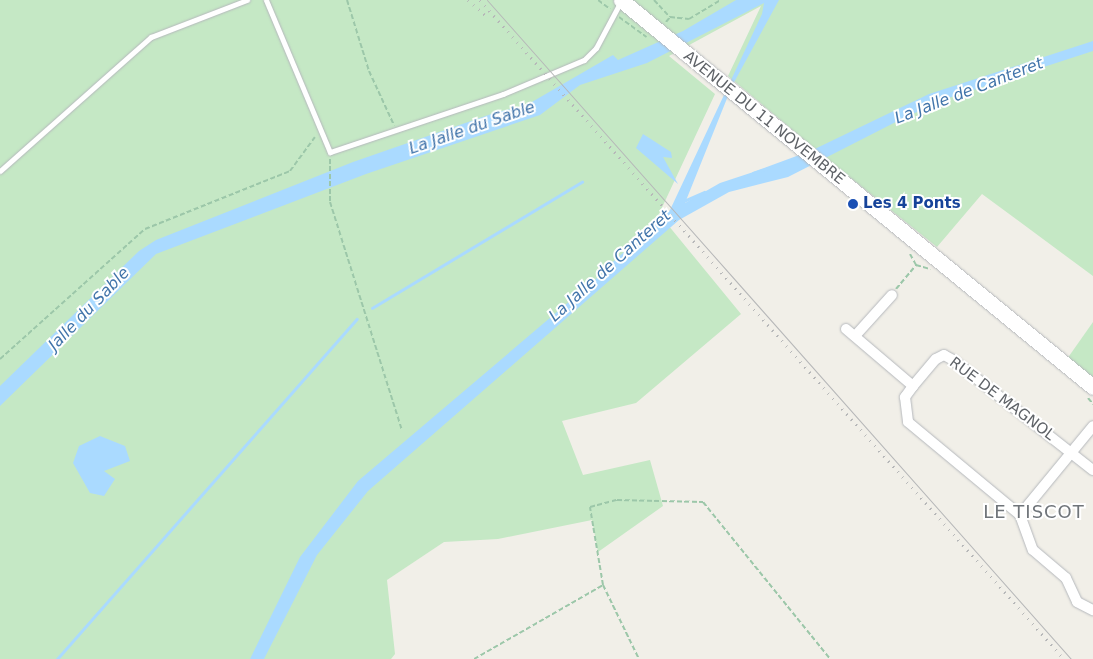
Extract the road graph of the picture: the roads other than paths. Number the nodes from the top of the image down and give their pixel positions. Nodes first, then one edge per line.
1 (247, 0) edge
2 (266, 0) edge
3 (621, 0) edge
4 (0, 171) edge
5 (892, 294) road end
6 (846, 329) dead end
7 (855, 336) junction
8 (913, 386) junction
9 (1093, 387) edge
10 (1093, 426) edge
11 (1072, 452) junction
12 (1093, 470) edge
13 (1020, 515) junction
14 (1093, 610) edge

1 - 4 lane
2 - 3 lane
3 - 9 main road, AVENUE DU 11 NOVEMBRE
5 - 7 street
6 - 7 street
7 - 8 street
8 - 11 street, RUE DE MAGNOL
8 - 13 street, RUE DE MAGNOL
10 - 11 street
11 - 12 street
11 - 13 street
13 - 14 street

